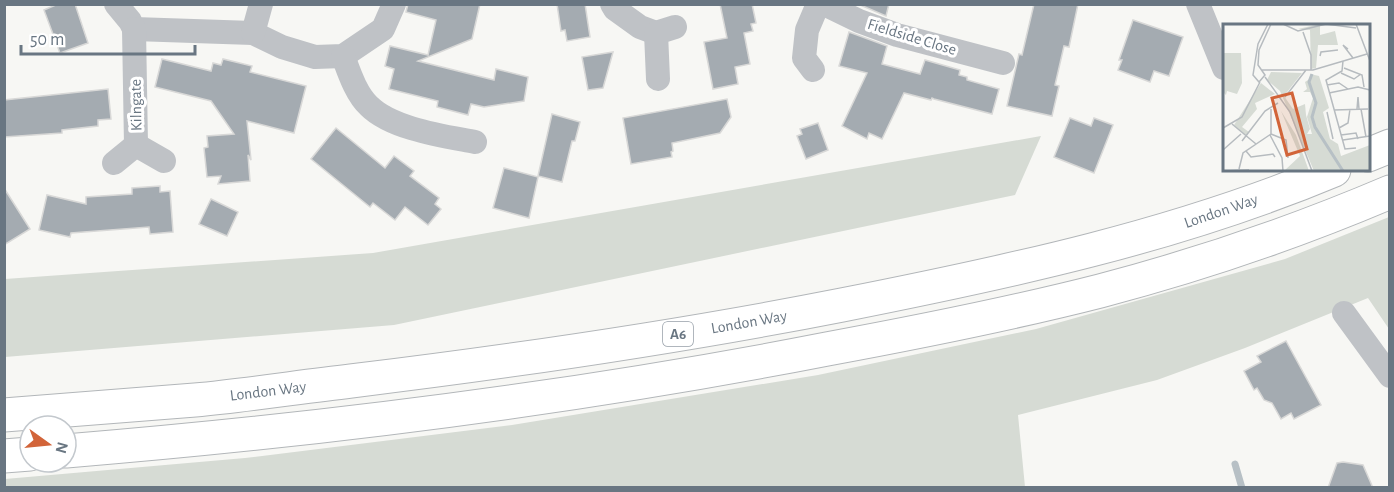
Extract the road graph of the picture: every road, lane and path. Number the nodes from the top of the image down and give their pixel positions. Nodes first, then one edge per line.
1 (116, 4) edge
2 (261, 4) edge
3 (394, 4) edge
4 (612, 4) edge
5 (818, 4) edge
6 (824, 4) edge
7 (1198, 4) edge
8 (134, 28) junction
9 (253, 33) junction
10 (343, 56) junction
11 (1003, 63) dead end
12 (1223, 66) edge
13 (813, 70) dead end
14 (658, 79) dead end
15 (475, 142) dead end
16 (136, 145) junction
17 (1389, 146) edge
18 (1370, 154) edge
19 (164, 161) dead end
20 (114, 163) dead end
21 (1331, 171) edge
22 (1389, 192) edge
23 (1344, 313) dead end
24 (1389, 376) edge
25 (4, 415) edge
26 (78, 450) edge

1 - 8 street
2 - 9 street
3 - 10 street
4 - 14 street
5 - 13 street
6 - 11 street, Fieldside Close
7 - 12 street
8 - 9 street
8 - 16 street, Kilngate
9 - 10 street
10 - 15 street
16 - 19 street, Kilngate
16 - 20 street, Kilngate
17 - 18 highway
21 - 25 highway, London Way / A6
22 - 26 highway
23 - 24 street

